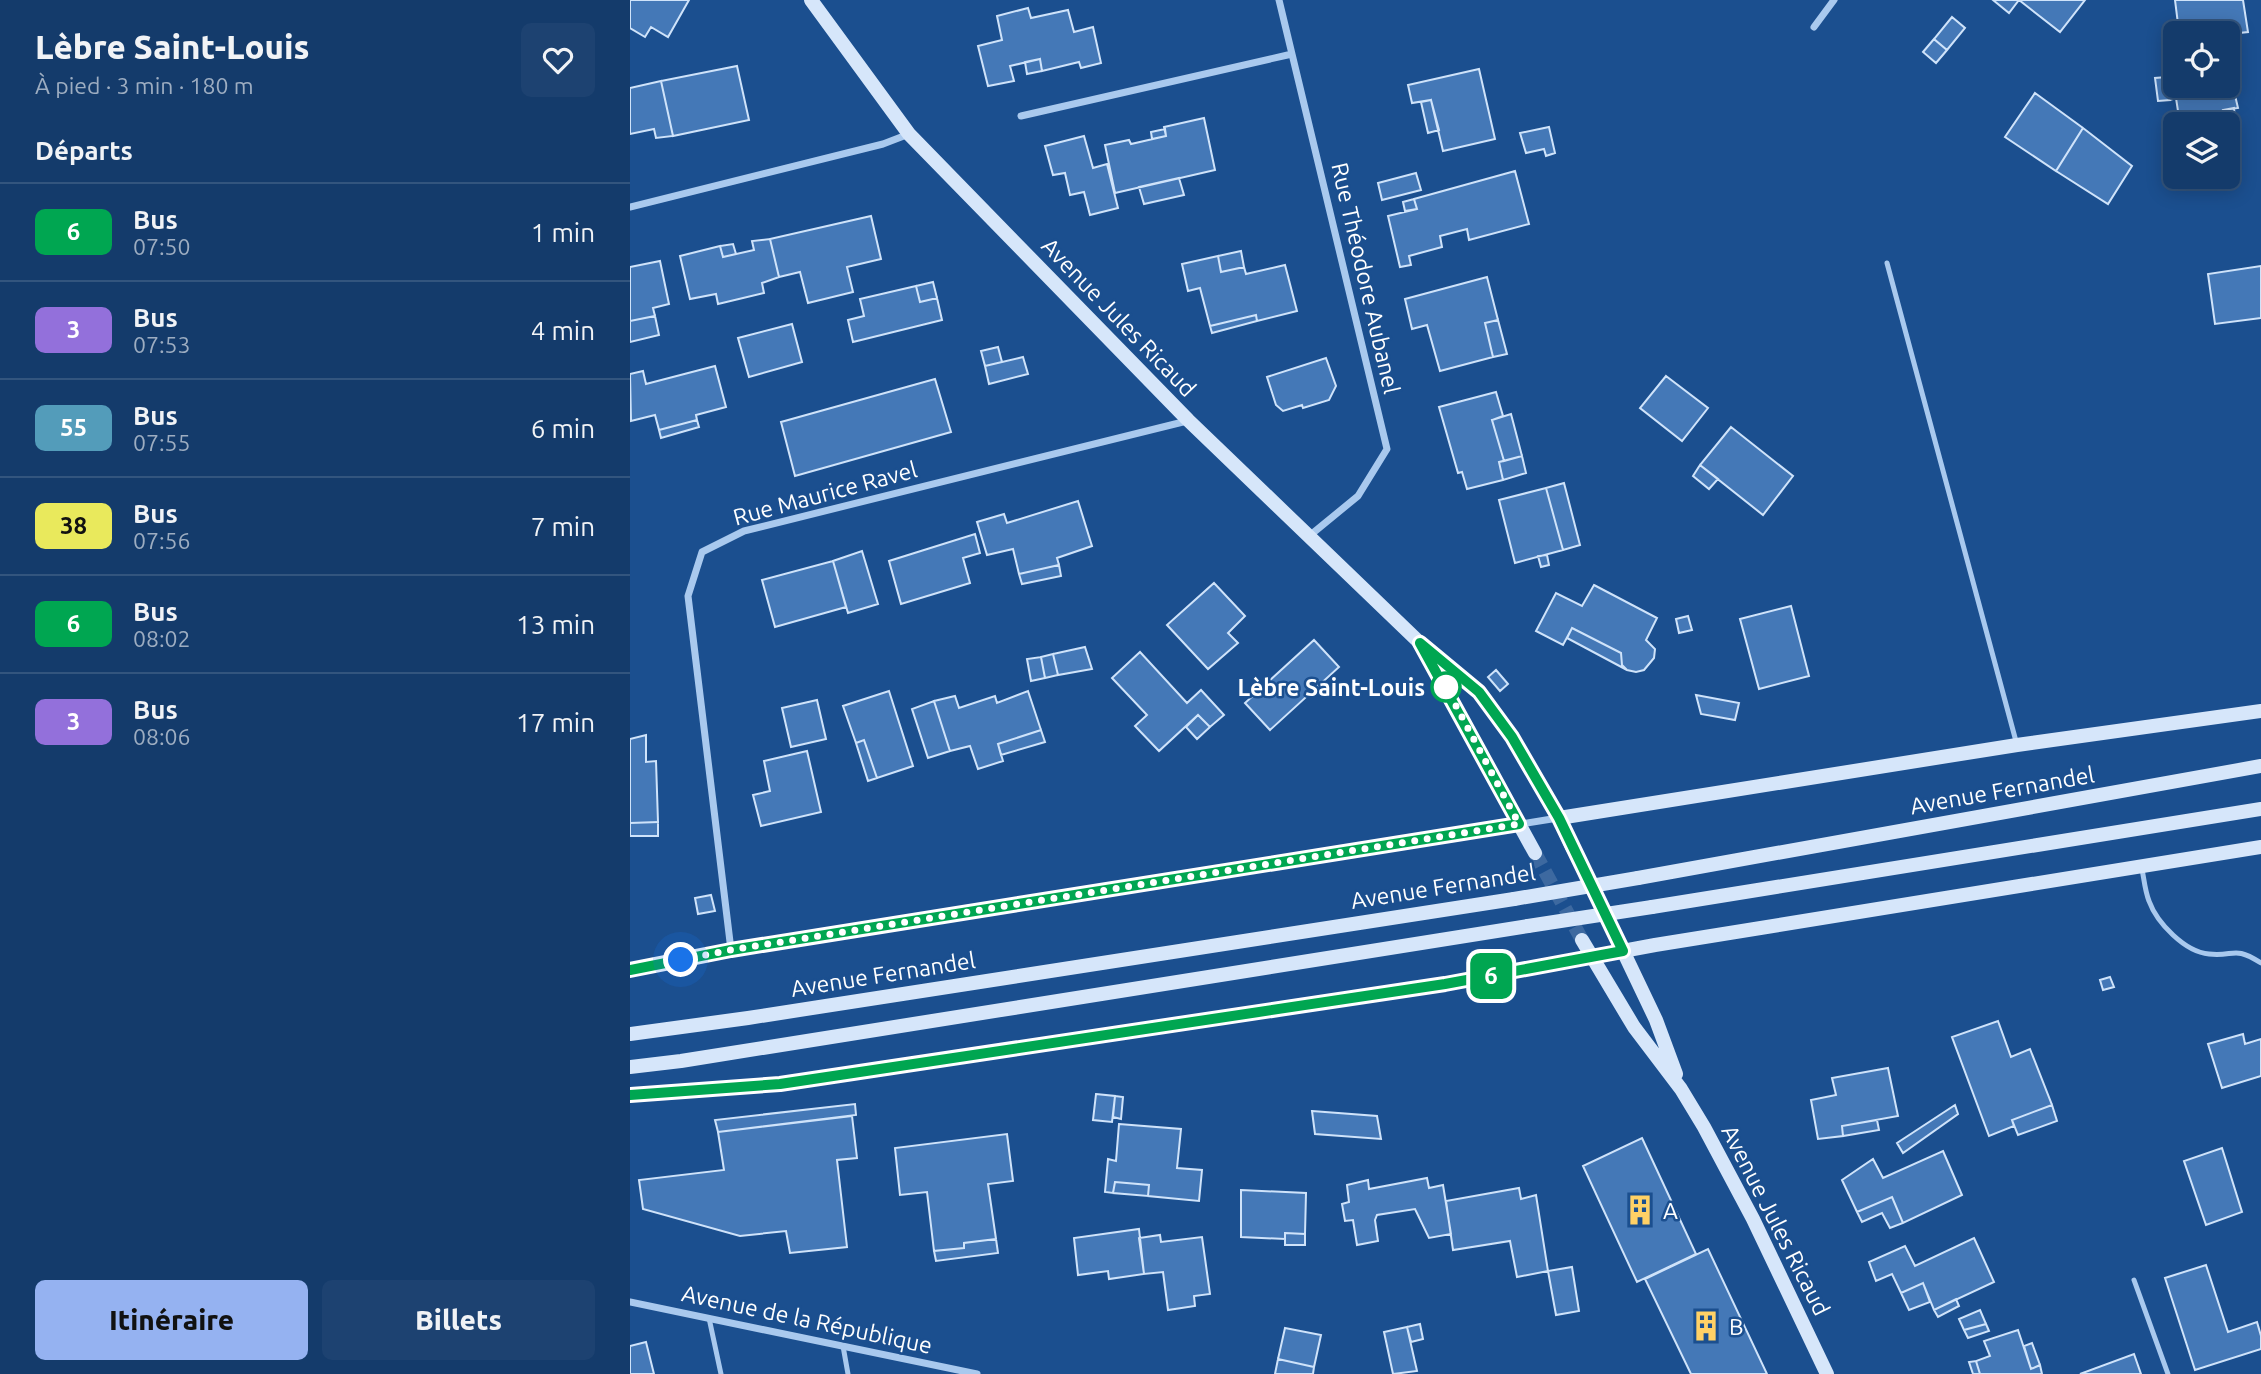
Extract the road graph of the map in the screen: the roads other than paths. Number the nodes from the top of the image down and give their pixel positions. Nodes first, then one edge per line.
1 (811, 0) edge
2 (1279, 0) edge
3 (1834, 0) edge
4 (1814, 27) dead end
5 (1292, 54) junction
6 (1021, 116) dead end
7 (909, 134) junction
8 (630, 207) edge
9 (1887, 264) dead end
10 (1188, 420) junction
11 (1308, 537) junction
12 (1420, 643) junction
13 (2261, 711) edge
14 (2017, 745) junction
15 (2261, 766) edge
16 (2261, 809) edge
17 (1559, 818) junction
18 (1519, 824) junction
19 (1572, 847) tunnel mouth
20 (2261, 847) edge
21 (1535, 853) tunnel mouth
22 (2141, 866) junction
23 (1615, 934) tunnel mouth
24 (1582, 940) tunnel mouth
25 (731, 950) junction
26 (1623, 951) junction
27 (1592, 957) junction
28 (2261, 963) edge
29 (630, 970) edge
30 (630, 1034) edge
31 (630, 1067) edge
32 (1681, 1089) junction
33 (630, 1096) edge
34 (2134, 1280) dead end
35 (630, 1302) edge
36 (709, 1318) junction
37 (843, 1346) junction
38 (721, 1374) edge
39 (848, 1374) edge
40 (977, 1374) edge
41 (1827, 1374) edge
42 (2168, 1374) edge

1 - 7 main road, Avenue Jules Ricaud
2 - 5 street, Rue Théodore Aubanel
3 - 4 street
5 - 6 street
5 - 11 street, Rue Théodore Aubanel
7 - 8 street
7 - 10 main road, Avenue Jules Ricaud
9 - 14 lane
10 - 11 main road, Avenue Jules Ricaud
10 - 25 street, Rue Maurice Ravel
11 - 12 main road, Avenue Jules Ricaud
12 - 17 main road, Avenue Jules Ricaud
12 - 18 main road, Avenue Jules Ricaud
13 - 14 main road
14 - 17 main road
15 - 30 main road, Avenue Fernandel, bridge
16 - 31 main road, bridge
17 - 18 street
17 - 19 main road, Avenue Jules Ricaud
18 - 21 main road, Avenue Jules Ricaud
18 - 25 street
20 - 22 main road
22 - 26 main road
22 - 28 lane
23 - 26 main road, Avenue Jules Ricaud
24 - 27 main road, Avenue Jules Ricaud
25 - 29 street
26 - 27 main road
26 - 32 main road, Avenue Jules Ricaud
27 - 32 main road, Avenue Jules Ricaud
27 - 33 main road
32 - 41 main road, Avenue Jules Ricaud
34 - 42 lane
35 - 36 street, Avenue de la République
36 - 37 street, Avenue de la République
36 - 38 lane
37 - 39 lane
37 - 40 street, Avenue de la République

